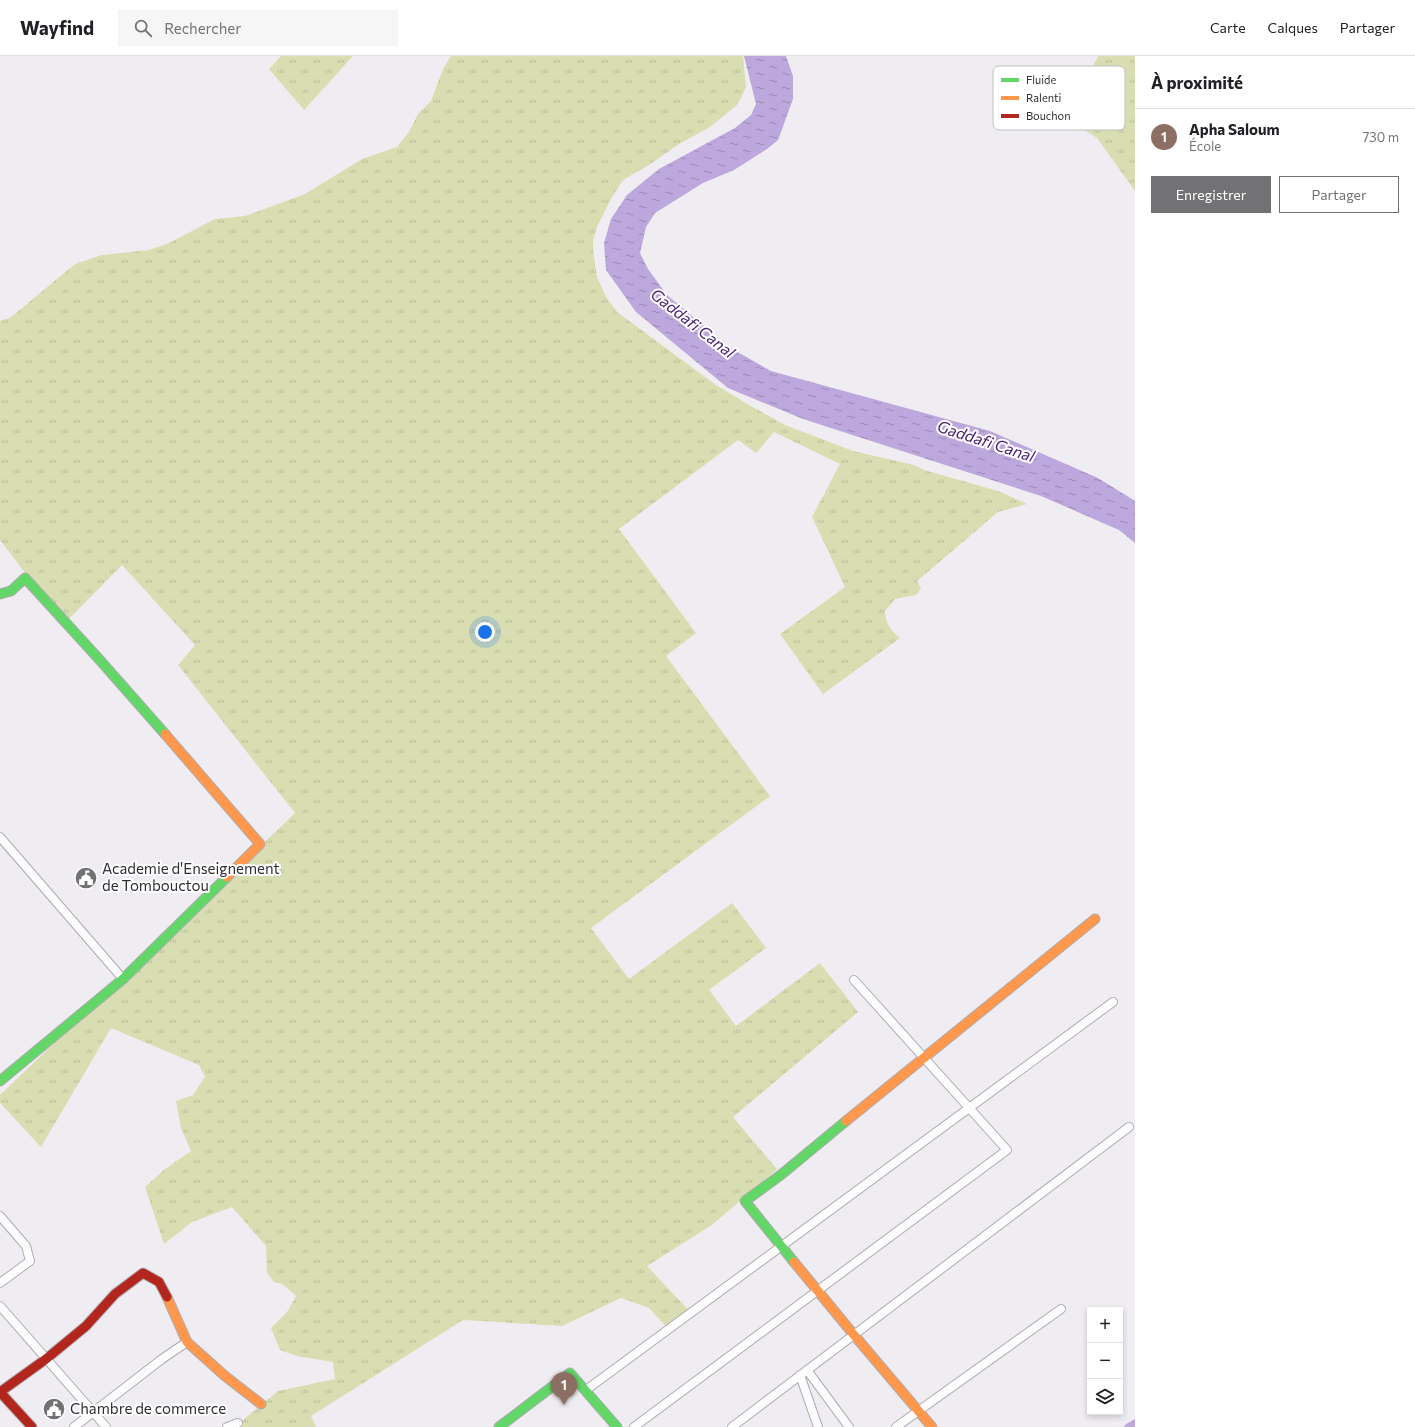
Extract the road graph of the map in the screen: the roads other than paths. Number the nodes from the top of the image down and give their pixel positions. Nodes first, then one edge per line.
1 (0, 594) edge
2 (0, 838) edge
3 (1095, 919) dead end
4 (123, 979) junction
5 (854, 980) dead end
6 (1113, 1002) dead end
7 (924, 1057) junction
8 (0, 1080) edge
9 (969, 1108) junction
10 (1129, 1127) dead end
11 (0, 1216) edge
12 (782, 1246) junction
13 (0, 1283) edge
14 (818, 1290) junction
15 (0, 1306) edge
16 (1061, 1309) dead end
17 (854, 1334) junction
18 (188, 1342) junction
19 (46, 1359) junction
20 (804, 1373) junction
21 (586, 1390) junction
22 (261, 1404) dead end
23 (919, 1411) junction
24 (93, 1413) junction
25 (238, 1423) dead end
26 (32, 1427) edge
27 (74, 1427) edge
28 (106, 1427) edge
29 (228, 1427) edge
30 (499, 1427) edge
31 (617, 1427) edge
32 (634, 1427) edge
33 (732, 1427) edge
34 (818, 1427) edge
35 (849, 1427) edge
36 (896, 1427) edge
37 (932, 1427) edge

1 - 4 street
2 - 4 street
3 - 7 street
4 - 8 street
5 - 7 street
6 - 9 street
7 - 9 street
7 - 12 street
9 - 12 street
9 - 14 street
10 - 17 street
11 - 13 street
12 - 14 street
12 - 21 street
14 - 17 street
14 - 32 street
15 - 19 street
16 - 23 street
17 - 20 street
17 - 23 street
18 - 19 street
18 - 22 street
18 - 24 street
19 - 24 street
19 - 26 street
20 - 33 street
20 - 34 street
20 - 35 street
21 - 30 street
21 - 31 street
23 - 36 street
23 - 37 street
24 - 27 street
24 - 28 street
25 - 29 street

